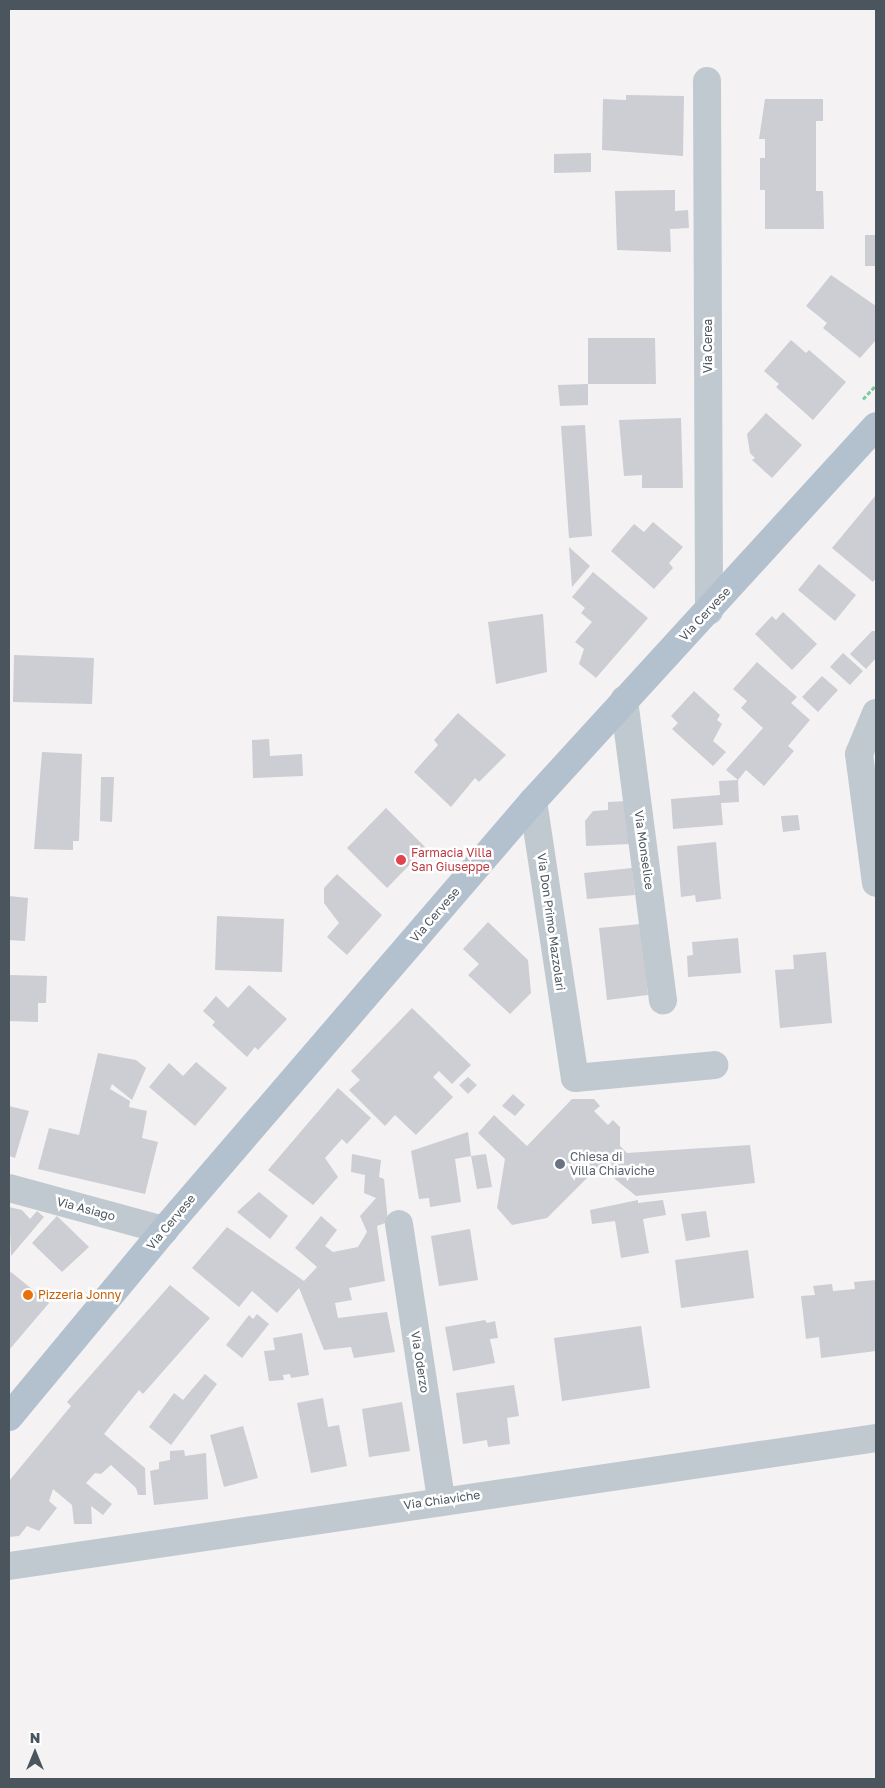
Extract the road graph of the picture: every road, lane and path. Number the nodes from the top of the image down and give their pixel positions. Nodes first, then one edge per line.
1 (707, 80) dead end
2 (876, 426) edge
3 (709, 611) junction
4 (624, 700) junction
5 (876, 713) edge
6 (533, 801) junction
7 (876, 883) edge
8 (663, 1000) dead end
9 (714, 1066) dead end
10 (9, 1188) edge
11 (399, 1224) dead end
12 (164, 1230) junction
13 (9, 1418) edge
14 (876, 1438) edge
15 (441, 1500) junction
16 (9, 1566) edge

1 - 3 street, Via Cerea
2 - 3 main road, Via Cervese
3 - 4 main road, Via Cervese
4 - 6 main road, Via Cervese
4 - 8 street, Via Monselice
5 - 7 street
6 - 9 street, Via Don Primo Mazzolari
6 - 12 main road, Via Cervese
10 - 12 street, Via Asiago
11 - 15 street, Via Oderzo
12 - 13 main road, Via Cervese
14 - 15 street, Via Chiaviche
15 - 16 street, Via Chiaviche

